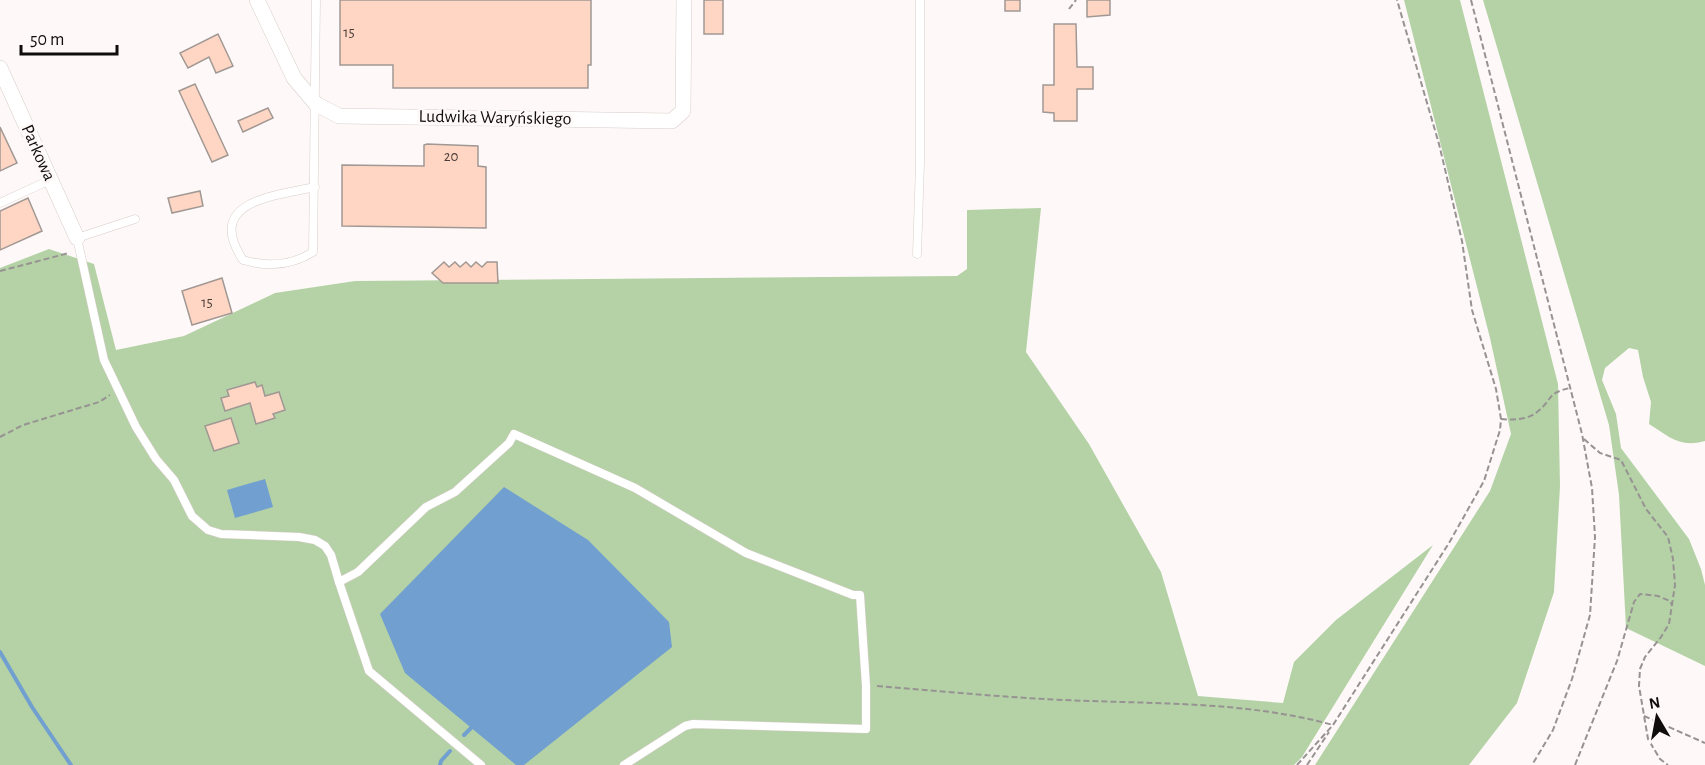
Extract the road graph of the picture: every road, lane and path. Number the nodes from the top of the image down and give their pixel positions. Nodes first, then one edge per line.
1 (257, 0) edge
2 (316, 0) edge
3 (684, 0) edge
4 (920, 0) edge
5 (1076, 0) edge
6 (1397, 0) edge
7 (1471, 0) edge
8 (1069, 9) dead end
9 (0, 68) edge
10 (316, 104) junction
11 (50, 180) junction
12 (315, 187) junction
13 (0, 203) edge
14 (135, 219) dead end
15 (78, 244) junction
16 (917, 254) dead end
17 (0, 272) edge
18 (1571, 388) junction
19 (118, 391) junction
20 (1501, 419) junction
21 (0, 436) edge
22 (1583, 438) junction
23 (339, 582) junction
24 (1673, 608) junction
25 (866, 686) junction
26 (1644, 716) junction
27 (1333, 725) junction
28 (1705, 743) edge
29 (481, 765) edge
30 (624, 765) edge
31 (1297, 765) edge
32 (1307, 765) edge
33 (1532, 765) edge
34 (1575, 765) edge
35 (1668, 765) edge

1 - 10 street, Ludwika Waryńskiego
2 - 10 lane
3 - 10 street, Ludwika Waryńskiego
4 - 16 lane
5 - 8 path
6 - 20 path
7 - 18 path
9 - 11 street, Parkowa
10 - 12 lane
11 - 13 lane
11 - 15 street, Parkowa
12 - 12 lane
14 - 15 lane
15 - 17 path
15 - 19 lane
18 - 20 path
18 - 22 path
19 - 21 path
19 - 23 lane
20 - 27 path
22 - 24 path
22 - 33 path
23 - 25 lane
23 - 29 lane
24 - 26 path
24 - 34 path
25 - 27 path
25 - 30 lane
26 - 28 path
26 - 35 path
27 - 31 path
27 - 32 path

